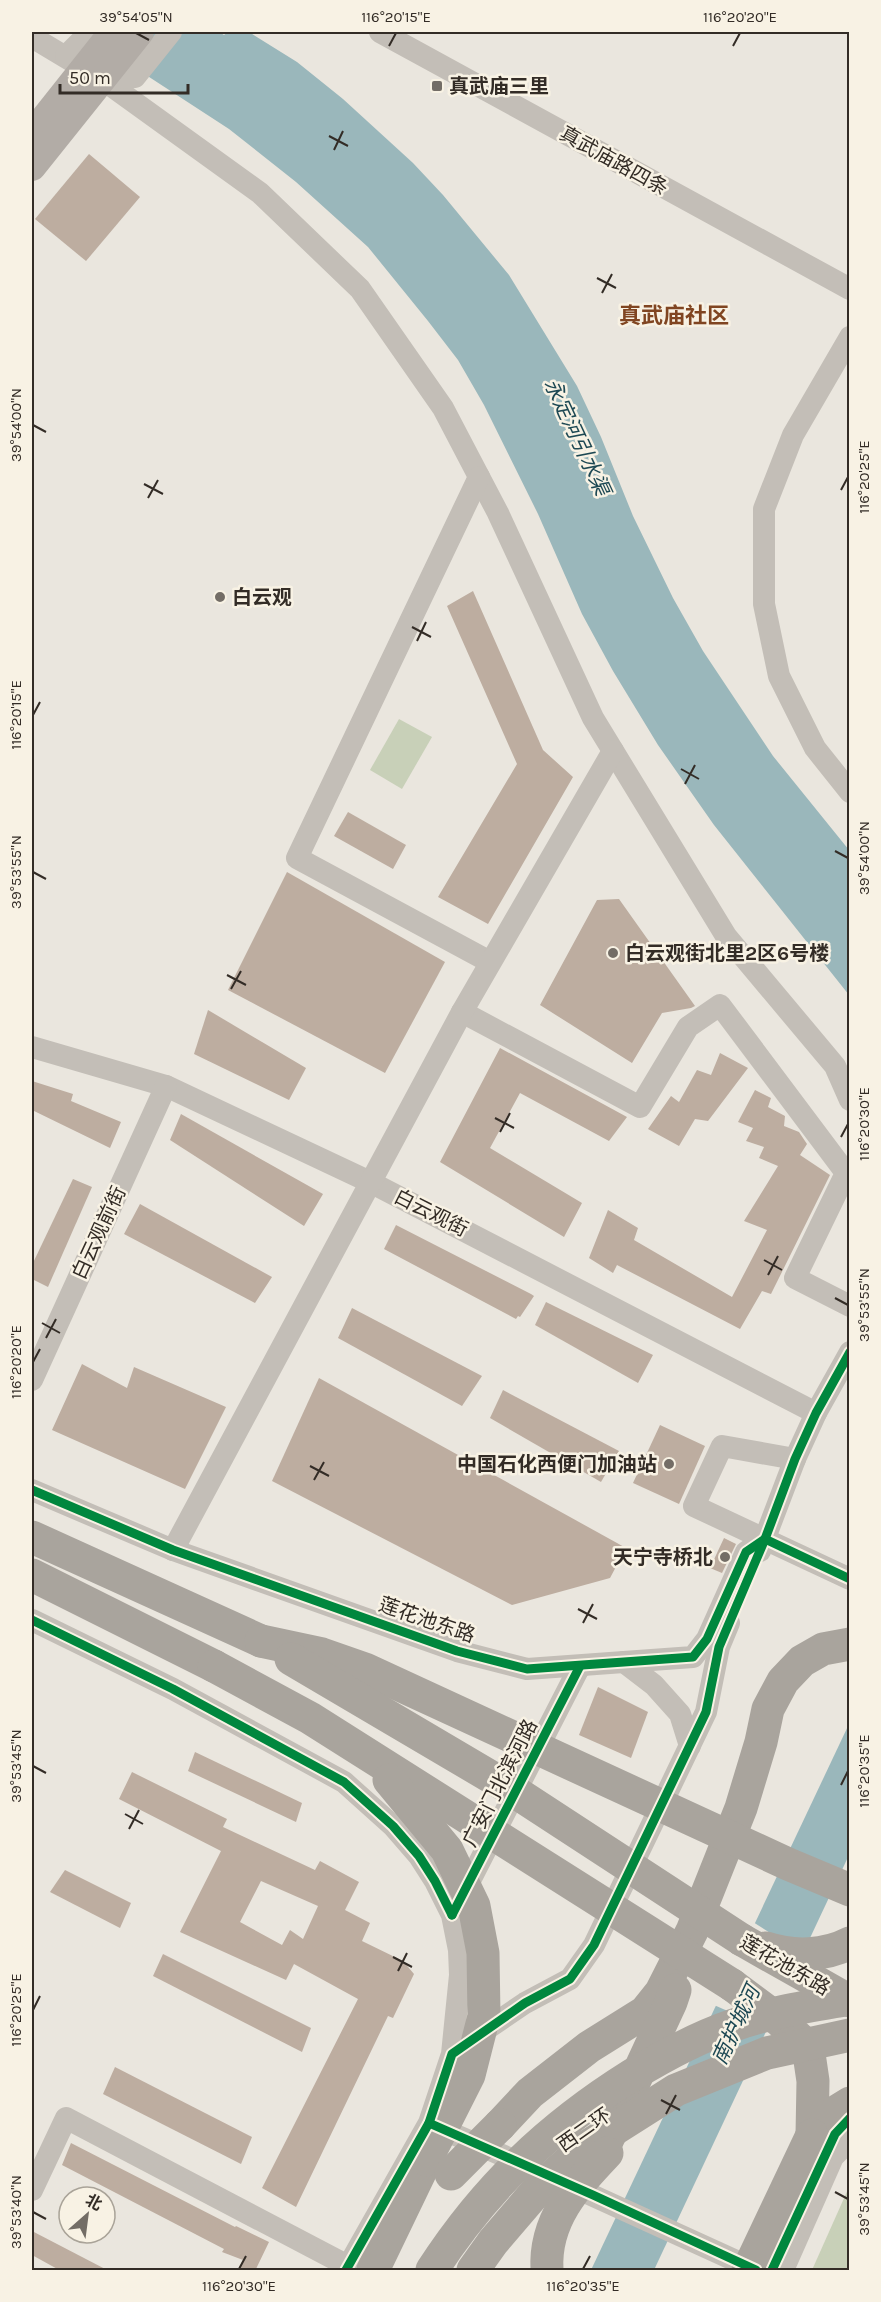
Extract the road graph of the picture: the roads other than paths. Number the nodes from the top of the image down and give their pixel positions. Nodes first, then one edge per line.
1 (140, 32) edge
2 (171, 32) edge
3 (380, 32) edge
4 (32, 38) edge
5 (98, 56) edge
6 (32, 134) edge
7 (32, 167) edge
8 (849, 289) edge
9 (849, 337) edge
10 (479, 477) junction
11 (613, 751) junction
12 (849, 792) edge
13 (490, 962) junction
14 (462, 1012) junction
15 (32, 1047) edge
16 (166, 1086) junction
17 (849, 1100) edge
18 (370, 1182) junction
19 (849, 1306) edge
20 (849, 1352) edge
21 (32, 1380) edge
22 (816, 1413) junction
23 (795, 1459) junction
24 (32, 1490) edge
25 (32, 1519) edge
26 (32, 1537) edge
27 (765, 1539) junction
28 (173, 1550) junction
29 (95, 1565) junction
30 (32, 1575) edge
31 (849, 1579) edge
32 (32, 1591) edge
33 (83, 1602) junction
34 (32, 1620) edge
35 (261, 1641) junction
36 (849, 1644) edge
37 (624, 1662) junction
38 (580, 1666) junction
39 (690, 1746) junction
40 (371, 1758) junction
41 (849, 1890) edge
42 (452, 1916) junction
43 (692, 1931) junction
44 (742, 1940) junction
45 (849, 1943) edge
46 (460, 1975) junction
47 (732, 1985) junction
48 (849, 2000) edge
49 (525, 2003) junction
50 (849, 2035) edge
51 (849, 2042) edge
52 (452, 2054) junction
53 (849, 2103) edge
54 (652, 2106) junction
55 (429, 2123) junction
56 (812, 2135) junction
57 (849, 2140) edge
58 (438, 2167) junction
59 (590, 2188) junction
60 (32, 2190) edge
61 (738, 2265) edge
62 (361, 2267) edge
63 (432, 2271) edge
64 (473, 2271) edge
65 (541, 2271) edge
66 (547, 2271) edge
67 (756, 2271) edge
68 (783, 2271) edge

1 - 5 main road
2 - 5 street
3 - 8 street, 真武庙路四条
4 - 5 street
5 - 6 main road
5 - 7 main road
5 - 10 street
9 - 12 street
10 - 11 street
10 - 13 street
11 - 13 street
11 - 17 street
13 - 14 street
14 - 18 street
14 - 19 street
15 - 16 street, 白云观街
16 - 18 street, 白云观街
16 - 21 street, 白云观前街
18 - 22 street, 白云观街
18 - 28 street
20 - 22 street
22 - 23 street
23 - 27 street
23 - 27 street
24 - 28 street, 莲花池东路
25 - 29 highway
26 - 29 highway, 莲花池东路
27 - 31 street
27 - 37 street, 莲花池东路
27 - 39 street
28 - 38 street, 莲花池东路
29 - 35 highway, 莲花池东路
30 - 33 highway
32 - 33 highway
33 - 40 highway, bridge
34 - 42 street
35 - 41 highway, bridge
35 - 44 highway, 莲花池东路, bridge
36 - 43 highway
37 - 38 street, 莲花池东路
37 - 39 street
38 - 42 street, 广安门北滨河路
39 - 49 street
40 - 47 highway, bridge
40 - 58 highway, bridge
42 - 46 street
43 - 58 highway, bridge
43 - 59 highway
44 - 45 highway
44 - 48 highway, 莲花池东路
46 - 49 street
46 - 52 street
47 - 51 highway, bridge
47 - 56 highway, bridge
48 - 63 highway, 西二环, bridge
49 - 52 street
50 - 54 highway, 西二环, bridge
52 - 55 street
53 - 56 highway
54 - 64 highway, 西二环, bridge
54 - 66 highway, bridge
55 - 59 street
55 - 62 street
56 - 61 highway, bridge
57 - 68 street
58 - 62 highway
59 - 61 street
59 - 65 highway
60 - 62 street
61 - 67 street

